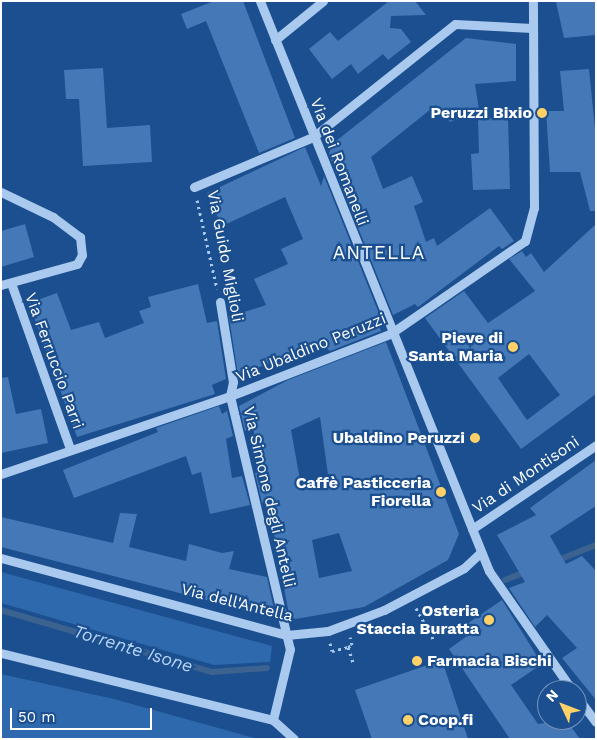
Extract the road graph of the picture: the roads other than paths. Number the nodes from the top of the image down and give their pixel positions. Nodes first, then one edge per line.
1 (260, 1) edge
2 (323, 1) edge
3 (533, 1) edge
4 (532, 28) junction
5 (275, 40) junction
6 (313, 137) junction
7 (194, 187) road end
8 (1, 192) edge
9 (6, 284) edge
10 (220, 302) road end
11 (390, 334) junction
12 (230, 396) junction
13 (596, 445) edge
14 (70, 449) junction
15 (1, 474) edge
16 (472, 529) junction
17 (481, 552) junction
18 (1, 558) edge
19 (286, 635) junction
20 (1, 653) edge
21 (565, 680) edge
22 (587, 710) edge
23 (273, 720) junction
24 (596, 722) edge
25 (294, 739) edge

1 - 5 street, Via dei Romanelli
2 - 5 street
3 - 4 street, Via Ubaldino Peruzzi
4 - 6 street, Via Guido Miglioli
4 - 11 street, Via Ubaldino Peruzzi
5 - 6 street, Via dei Romanelli
6 - 7 street, Via Guido Miglioli
6 - 11 street, Via dei Romanelli
8 - 9 street
9 - 14 street, Via Ferruccio Parri
10 - 12 street, Via Guido Miglioli
11 - 12 street, Via Ubaldino Peruzzi
11 - 16 street, Via dei Romanelli
12 - 14 street, Via Ubaldino Peruzzi
12 - 19 street, Via Simone degli Antelli
13 - 16 street, Via di Montisoni
14 - 15 street, Via Ubaldino Peruzzi
16 - 17 street, Via dei Romanelli
17 - 19 street, Via dell'Antella
17 - 21 street, Via dei Romanelli
18 - 19 street, Via dell'Antella
19 - 23 street, Via Simone degli Antelli
20 - 23 street
22 - 24 street
23 - 25 street

